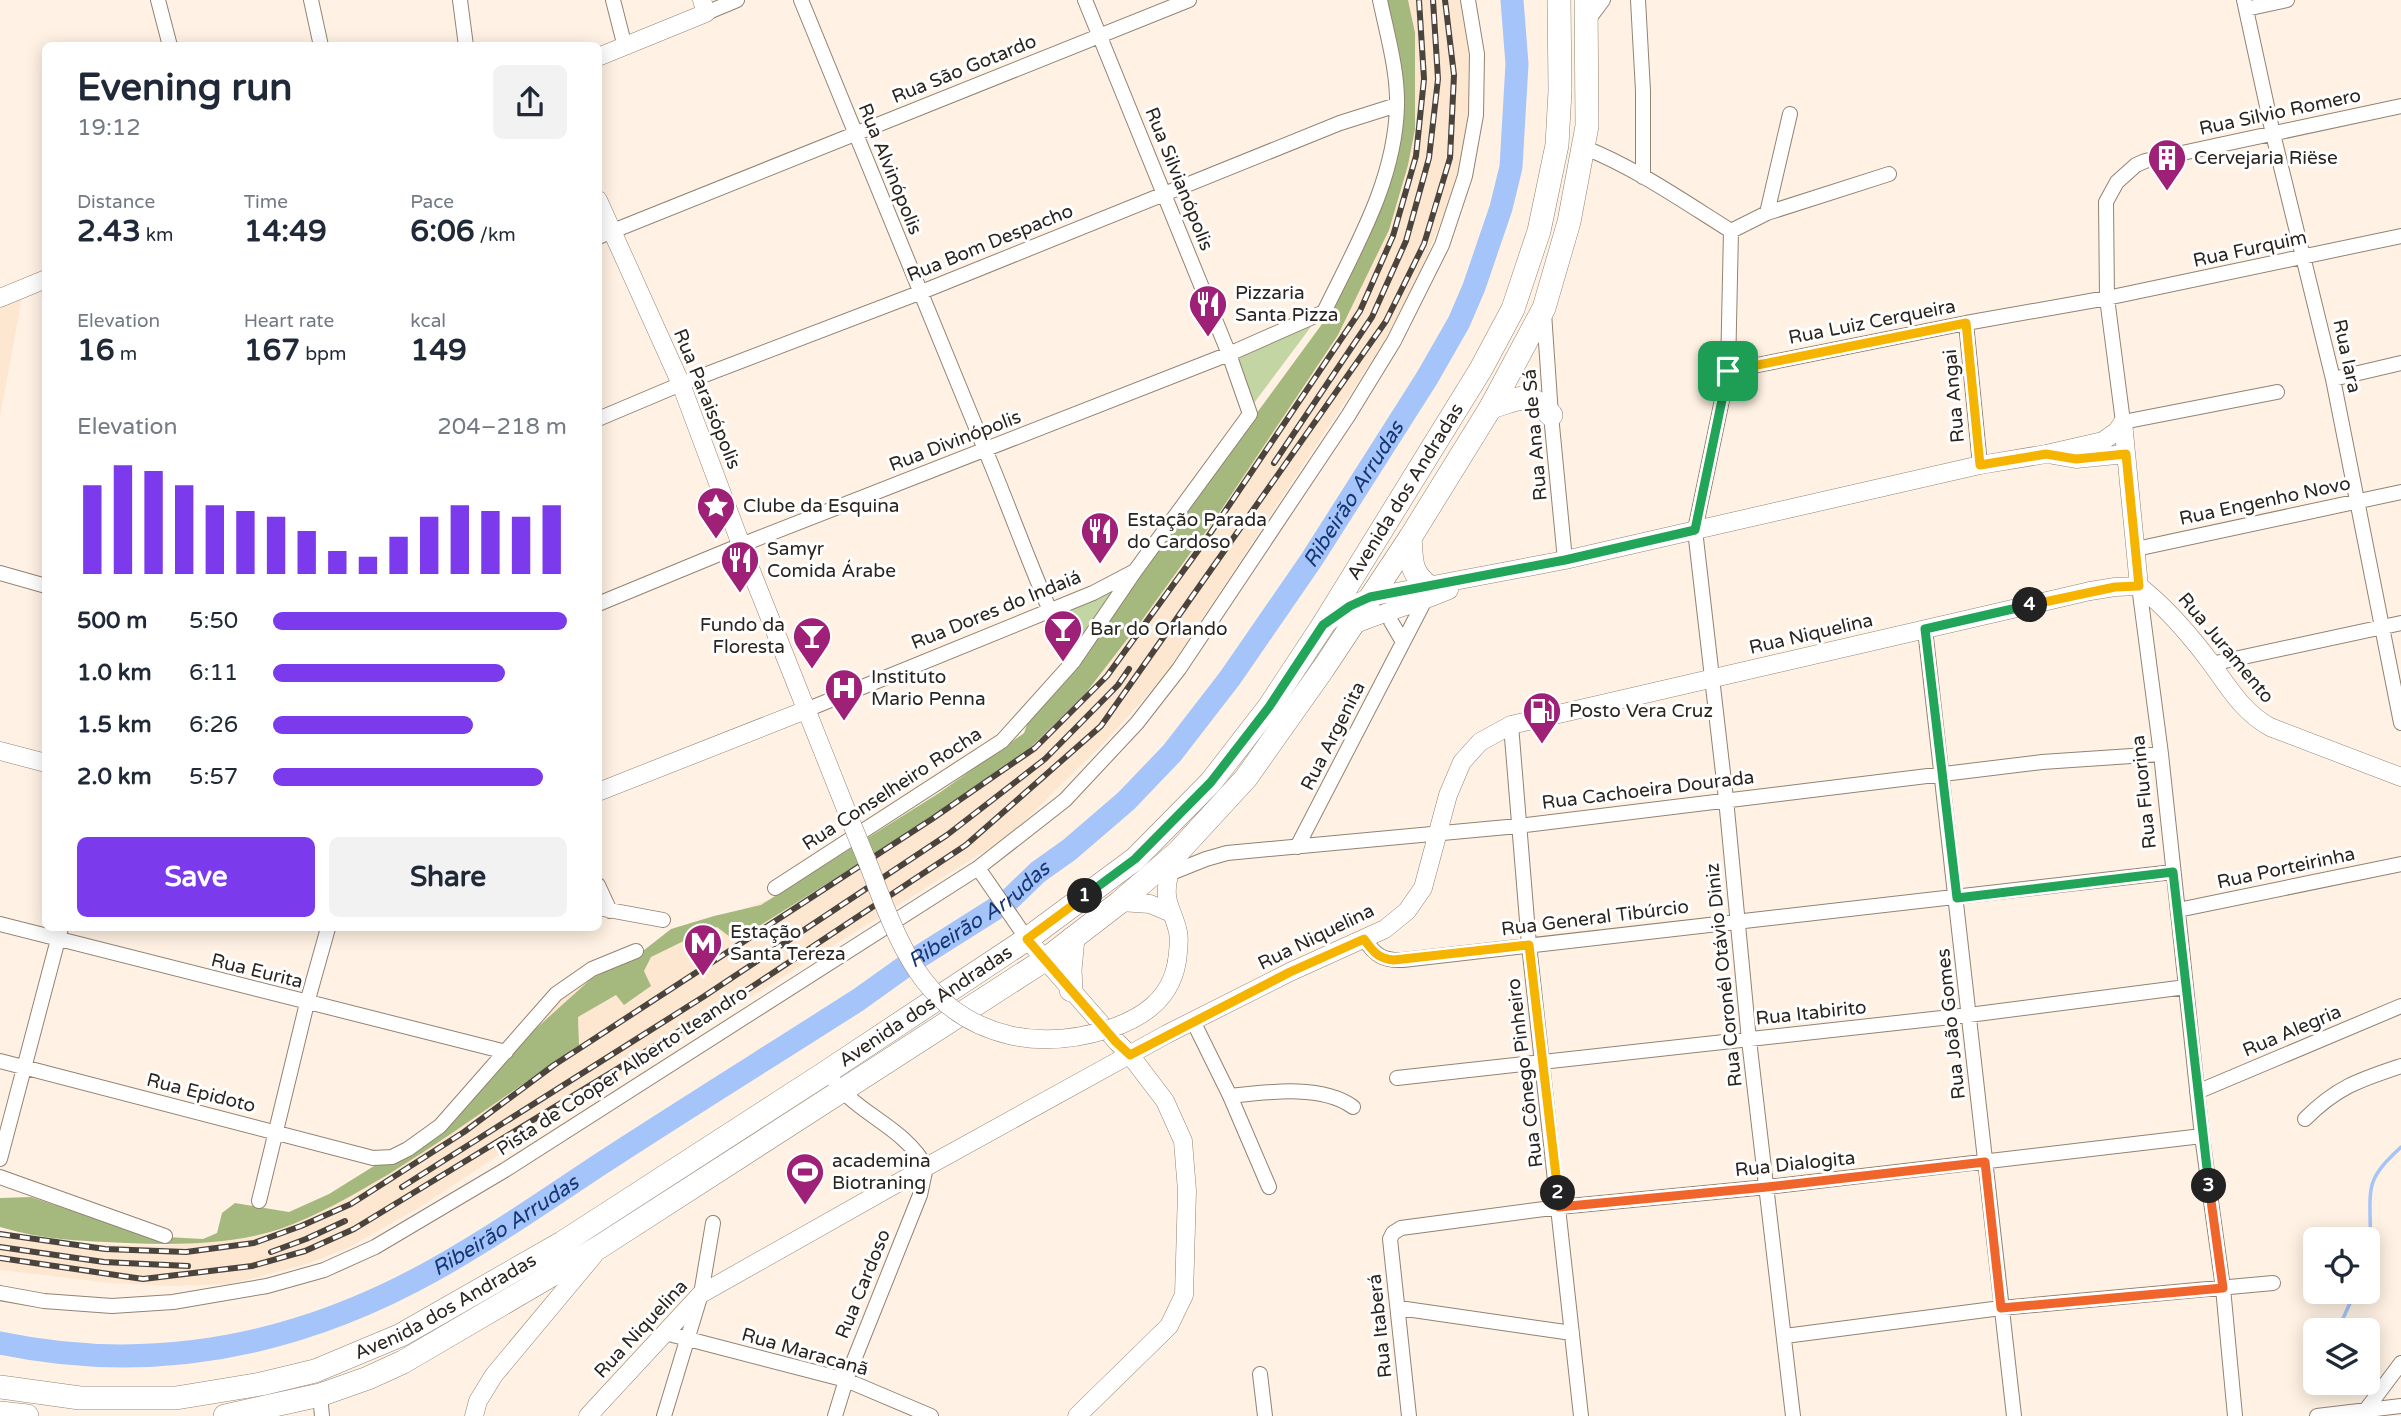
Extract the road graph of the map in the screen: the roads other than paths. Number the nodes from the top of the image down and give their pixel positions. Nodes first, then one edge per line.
1 (158, 0) edge
2 (311, 0) edge
3 (460, 0) edge
4 (613, 0) edge
5 (737, 0) edge
6 (801, 0) edge
7 (1085, 0) edge
8 (1189, 0) edge
9 (1380, 0) edge
10 (1468, 0) edge
11 (1559, 0) edge
12 (1603, 0) edge
13 (1638, 0) edge
14 (2287, 0) edge
15 (2245, 4) edge
16 (704, 6) edge
17 (1587, 10) edge
18 (1099, 36) junction
19 (169, 42) edge
20 (320, 42) edge
21 (465, 42) edge
22 (625, 47) junction
23 (602, 56) edge
24 (1397, 105) junction
25 (2401, 106) edge
26 (1790, 114) dead end
27 (855, 134) junction
28 (2273, 134) junction
29 (1583, 146) junction
30 (2129, 171) joint
31 (1889, 174) dead end
32 (1643, 177) junction
33 (1165, 194) junction
34 (1767, 213) junction
35 (1539, 231) junction
36 (1731, 231) junction
37 (605, 235) edge
38 (2401, 236) edge
39 (2305, 257) junction
40 (42, 281) edge
41 (919, 293) junction
42 (0, 298) edge
43 (2107, 298) junction
44 (1544, 308) junction
45 (1966, 323) junction
46 (1229, 354) junction
47 (2401, 363) edge
48 (1728, 371) junction
49 (2333, 379) junction
50 (681, 384) junction
51 (2277, 392) dead end
52 (1491, 407) junction
53 (1250, 414) joint
54 (1551, 415) junction
55 (602, 417) edge
56 (2123, 422) junction
57 (985, 450) junction
58 (2046, 454) junction
59 (2126, 454) junction
60 (1980, 465) junction
61 (2401, 492) edge
62 (2357, 501) junction
63 (1695, 530) junction
64 (1410, 538) junction
65 (741, 545) junction
66 (2136, 549) junction
67 (1565, 560) junction
68 (1135, 571) junction
69 (0, 573) edge
70 (42, 585) edge
71 (2139, 586) junction
72 (1426, 593) junction
73 (602, 602) edge
74 (1376, 605) junction
75 (1049, 611) junction
76 (2401, 623) edge
77 (1323, 625) junction
78 (2382, 628) junction
79 (1925, 629) junction
80 (1404, 642) junction
81 (1073, 662) junction
82 (2211, 664) junction
83 (1711, 680) junction
84 (806, 710) junction
85 (2401, 723) edge
86 (1511, 725) junction
87 (0, 751) edge
88 (2161, 754) junction
89 (42, 762) edge
90 (1943, 775) junction
91 (2401, 777) edge
92 (602, 790) edge
93 (1726, 799) junction
94 (1518, 826) junction
95 (1437, 832) junction
96 (1297, 847) junction
97 (1178, 852) junction
98 (2401, 864) edge
99 (978, 868) junction
100 (2173, 872) junction
101 (1169, 875) junction
102 (1143, 883) junction
103 (775, 888) dead end
104 (1957, 898) junction
105 (1120, 902) junction
106 (604, 910) edge
107 (2178, 910) junction
108 (1169, 912) junction
109 (663, 920) dead end
110 (1737, 921) junction
111 (0, 924) edge
112 (327, 931) edge
113 (60, 934) edge
114 (1073, 938) junction
115 (1027, 939) junction
116 (1364, 939) junction
117 (1529, 945) junction
118 (636, 951) dead end
119 (1046, 959) junction
120 (1019, 976) junction
121 (2186, 987) junction
122 (1075, 994) junction
123 (307, 1003) junction
124 (2401, 1006) edge
125 (1969, 1015) junction
126 (1193, 1021) junction
127 (1749, 1040) junction
128 (506, 1052) junction
129 (1130, 1055) junction
130 (0, 1061) edge
131 (1544, 1063) junction
132 (2401, 1066) edge
133 (24, 1068) junction
134 (828, 1071) junction
135 (1397, 1078) dead end
136 (842, 1092) junction
137 (2197, 1092) junction
138 (1230, 1096) junction
139 (1353, 1107) dead end
140 (2305, 1119) dead end
141 (275, 1132) junction
142 (2202, 1136) junction
143 (0, 1158) edge
144 (1985, 1162) junction
145 (926, 1167) junction
146 (0, 1177) edge
147 (1269, 1186) dead end
148 (1767, 1187) junction
149 (259, 1201) dead end
150 (1559, 1207) junction
151 (713, 1223) dead end
152 (1393, 1233) joint
153 (165, 1236) dead end
154 (601, 1246) junction
155 (2273, 1283) dead end
156 (2223, 1288) junction
157 (0, 1293) edge
158 (701, 1294) junction
159 (1399, 1308) junction
160 (2001, 1308) junction
161 (665, 1333) junction
162 (1572, 1333) junction
163 (1785, 1336) junction
164 (687, 1340) junction
165 (2401, 1363) edge
166 (1261, 1374) dead end
167 (845, 1380) junction
168 (0, 1387) edge
169 (321, 1406) edge
170 (2401, 1406) edge
171 (0, 1413) edge
172 (2365, 1413) edge
173 (27, 1416) edge
174 (225, 1416) edge
175 (474, 1416) edge
176 (587, 1416) edge
177 (664, 1416) edge
178 (835, 1416) edge
179 (931, 1416) edge
180 (1077, 1416) edge
181 (1265, 1416) edge
182 (1409, 1416) edge
183 (1581, 1416) edge
184 (1793, 1416) edge
185 (2014, 1416) edge
186 (2235, 1416) edge
187 (2317, 1416) edge

1 - 19 street
2 - 20 street
3 - 21 street
4 - 22 street
5 - 16 street
6 - 27 street, Rua Alvinópolis
7 - 18 street, Rua Silvianópolis
8 - 18 street, Rua São Gotardo
9 - 24 street
10 - 99 street, Pista de Cooper Alberto Leandro
11 - 35 main road, Avenida dos Andradas
12 - 17 street
13 - 32 street
14 - 15 street
15 - 28 street, Rua Iara
16 - 22 street
17 - 29 main road, Avenida dos Andradas
18 - 27 street, Rua São Gotardo
18 - 33 street, Rua Silvianópolis
22 - 23 street
24 - 33 street, Rua Bom Despacho
24 - 46 street, Rua Divinópolis
25 - 28 street, Rua Silvio Romero
26 - 34 street
27 - 37 street, Rua São Gotardo
27 - 41 street, Rua Alvinópolis
28 - 30 street, Rua Silvio Romero
28 - 39 street, Rua Iara
29 - 32 street
29 - 44 main road, Avenida dos Andradas
30 - 43 street, Rua Fluorina
31 - 34 street
32 - 36 street
33 - 41 street, Rua Bom Despacho
33 - 46 street, Rua Silvianópolis
34 - 36 street
35 - 44 main road
35 - 77 main road, Avenida dos Andradas
36 - 48 street, Rua Coronél Otávio Diniz
37 - 50 street, Rua Paraisópolis
38 - 39 street, Rua Furquim
39 - 43 street, Rua Furquim
39 - 49 street, Rua Iara
40 - 42 street
41 - 50 street, Rua Bom Despacho
41 - 57 street, Rua Alvinópolis
43 - 45 street, Rua Luiz Cerqueira
43 - 56 street, Rua Fluorina
44 - 52 main road, Avenida dos Andradas
44 - 54 street, Rua Ana de Sá
45 - 48 street, Rua Luiz Cerqueira
45 - 60 street, Rua Angai
46 - 53 street, Rua Silvianópolis
46 - 57 street, Rua Divinópolis
47 - 49 street
48 - 63 street, Rua Coronél Otávio Diniz
49 - 62 street, Rua Iara
50 - 55 street, Rua Bom Despacho
50 - 65 street, Rua Paraisópolis
51 - 56 street
52 - 54 main road
52 - 64 main road, Avenida dos Andradas
53 - 68 street, Rua Conselheiro Rocha
54 - 67 street, Rua Ana de Sá
56 - 58 street
56 - 59 street, Rua Fluorina
57 - 65 street, Rua Divinópolis
57 - 75 street, Rua Alvinópolis
58 - 59 street
58 - 60 street
59 - 66 street, Rua Fluorina
60 - 63 street
61 - 62 street, Rua Engenho Novo
62 - 66 street, Rua Engenho Novo
62 - 78 street, Rua Iara
63 - 67 street
63 - 83 street, Rua Coronél Otávio Diniz
64 - 72 main road
64 - 74 main road, Avenida dos Andradas
65 - 73 street, Rua Divinópolis
65 - 84 street, Rua Paraisópolis
66 - 71 street, Rua Fluorina
67 - 72 street
68 - 75 street, Rua Dores do Indaiá
68 - 81 street, Rua Conselheiro Rocha
69 - 70 street
71 - 79 street, Rua Niquelina
71 - 82 street, Rua Juramento
71 - 88 street, Rua Fluorina
72 - 74 street
72 - 80 street, Rua Argenita
74 - 77 street
74 - 80 street
74 - 97 main road, Avenida dos Andradas
75 - 81 street, Rua Alvinópolis
75 - 84 street, Rua Dores do Indaiá
76 - 78 street
77 - 115 main road, Avenida dos Andradas
78 - 82 street
78 - 85 street, Rua Iara
79 - 83 street, Rua Niquelina
79 - 90 street, Rua João Gomes
80 - 96 street, Rua Argenita
81 - 103 street, Rua Conselheiro Rocha
82 - 91 street, Rua Juramento
83 - 86 street, Rua Niquelina
83 - 93 street, Rua Coronél Otávio Diniz
84 - 92 street, Rua Dores do Indaiá
84 - 108 street, Rua Paraisópolis, bridge
86 - 94 street, Rua Cônego Pinheiro
86 - 95 street, Rua Niquelina
87 - 89 street
88 - 90 street, Rua Cachoeira Dourada
88 - 100 street, Rua Fluorina
90 - 93 street, Rua Cachoeira Dourada
90 - 104 street, Rua João Gomes
93 - 94 street, Rua Cachoeira Dourada
93 - 110 street, Rua Coronél Otávio Diniz
94 - 95 street, Rua Cachoeira Dourada
94 - 117 street, Rua Cônego Pinheiro
95 - 96 street, Rua Cachoeira Dourada
95 - 116 street, Rua Niquelina
96 - 101 street, Rua Cachoeira Dourada
97 - 101 main road
97 - 102 main road, Avenida dos Andradas
98 - 107 street, Rua Porteirinha
99 - 115 street
99 - 157 street, Pista de Cooper Alberto Leandro
100 - 104 street, Rua General Tibúrcio
100 - 107 street, Rua Fluorina
101 - 102 street, Rua Cachoeira Dourada
101 - 108 street
102 - 105 main road, Avenida dos Andradas
104 - 110 street, Rua General Tibúrcio
104 - 125 street, Rua João Gomes
105 - 108 street
105 - 114 main road, Avenida dos Andradas
106 - 109 street
107 - 121 street, Rua Fluorina
110 - 117 street, Rua General Tibúrcio
110 - 127 street, Rua Coronél Otávio Diniz
111 - 113 street, Rua Eurita
112 - 123 street
113 - 123 street, Rua Eurita
113 - 133 street
114 - 119 main road, Avenida dos Andradas
114 - 122 main road
115 - 119 street
115 - 134 main road, Avenida dos Andradas
116 - 117 street, Rua General Tibúrcio
116 - 126 street, Rua Niquelina
117 - 131 street, Rua Cônego Pinheiro
118 - 128 street
119 - 120 main road, Avenida dos Andradas
119 - 122 street
120 - 122 street
120 - 136 main road, Avenida dos Andradas
121 - 125 street, Rua Itabirito
121 - 137 street, Rua Fluorina
122 - 129 street
123 - 128 street, Rua Eurita
123 - 141 street
124 - 137 street, Rua Alegria
125 - 127 street, Rua Itabirito
125 - 144 street, Rua João Gomes
126 - 129 street, Rua Niquelina
126 - 138 street
127 - 131 street, Rua Itabirito
127 - 148 street, Rua Coronél Otávio Diniz
128 - 141 street, Rua Epidoto
129 - 145 street, Rua Niquelina
129 - 180 street
130 - 133 street, Rua Epidoto
131 - 135 street, Rua Itabirito
131 - 150 street, Rua Cônego Pinheiro
132 - 140 street
133 - 141 street, Rua Epidoto
133 - 143 street
134 - 136 street
134 - 168 main road, Avenida dos Andradas
136 - 145 street
136 - 154 main road, Avenida dos Andradas
137 - 142 street, Rua Fluorina
138 - 139 street
138 - 147 street
141 - 149 street
142 - 144 street, Rua Dialogita
142 - 156 street, Rua Fluorina
144 - 148 street, Rua Dialogita
144 - 160 street, Rua João Gomes
145 - 158 street, Rua Niquelina
145 - 167 street, Rua Cardoso
146 - 153 street
148 - 150 street, Rua Dialogita
148 - 163 street, Rua Coronél Otávio Diniz
150 - 152 street, Rua Dialogita
150 - 162 street, Rua Cônego Pinheiro
151 - 158 street
152 - 159 street, Rua Itaberá
154 - 169 main road, Avenida dos Andradas
154 - 175 street
155 - 156 street
156 - 160 street
156 - 186 street, Rua Fluorina
158 - 161 street, Rua Niquelina
158 - 164 street
159 - 162 street
159 - 182 street, Rua Itaberá
160 - 163 street
160 - 185 street, Rua João Gomes
161 - 164 street, Rua Maracanã
161 - 176 street, Rua Niquelina
162 - 183 street, Rua Cônego Pinheiro
163 - 184 street, Rua Coronél Otávio Diniz
164 - 167 street, Rua Maracanã
164 - 177 street
165 - 172 street
166 - 181 street
167 - 178 street, Rua Cardoso
167 - 179 street, Rua Maracanã
169 - 174 main road, Avenida dos Andradas
170 - 172 street
171 - 173 main road
172 - 187 street

